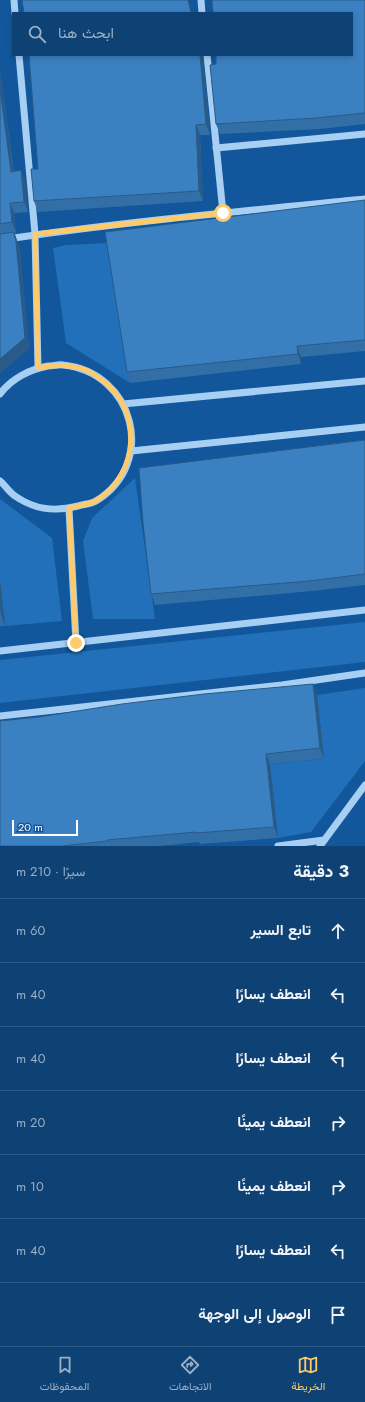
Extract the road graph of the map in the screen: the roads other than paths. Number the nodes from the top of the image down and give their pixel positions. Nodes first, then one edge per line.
1 (14, 0) edge
2 (201, 0) edge
3 (15, 12) edge
4 (202, 12) edge
5 (19, 56) edge
6 (206, 56) edge
7 (365, 134) edge
8 (216, 148) junction
9 (365, 199) edge
10 (223, 213) junction
11 (35, 234) junction
12 (0, 240) edge
13 (38, 368) junction
14 (365, 381) edge
15 (0, 394) edge
16 (123, 404) junction
17 (365, 427) edge
18 (131, 451) junction
19 (0, 481) edge
20 (69, 508) junction
21 (365, 610) edge
22 (76, 643) junction
23 (0, 651) edge
24 (365, 674) edge
25 (0, 716) edge
26 (365, 785) edge
27 (324, 840) junction
28 (278, 846) edge
29 (320, 846) edge

1 - 3 street
2 - 4 street
5 - 11 street
6 - 8 street
7 - 8 street
8 - 10 street
9 - 10 street
10 - 11 street
11 - 12 street
11 - 13 street
13 - 15 street
13 - 16 street
14 - 16 street
16 - 18 street
17 - 18 street
18 - 20 street
19 - 20 street
20 - 22 street
21 - 22 street
22 - 23 street
24 - 25 street
26 - 27 street
27 - 28 street
27 - 29 street

